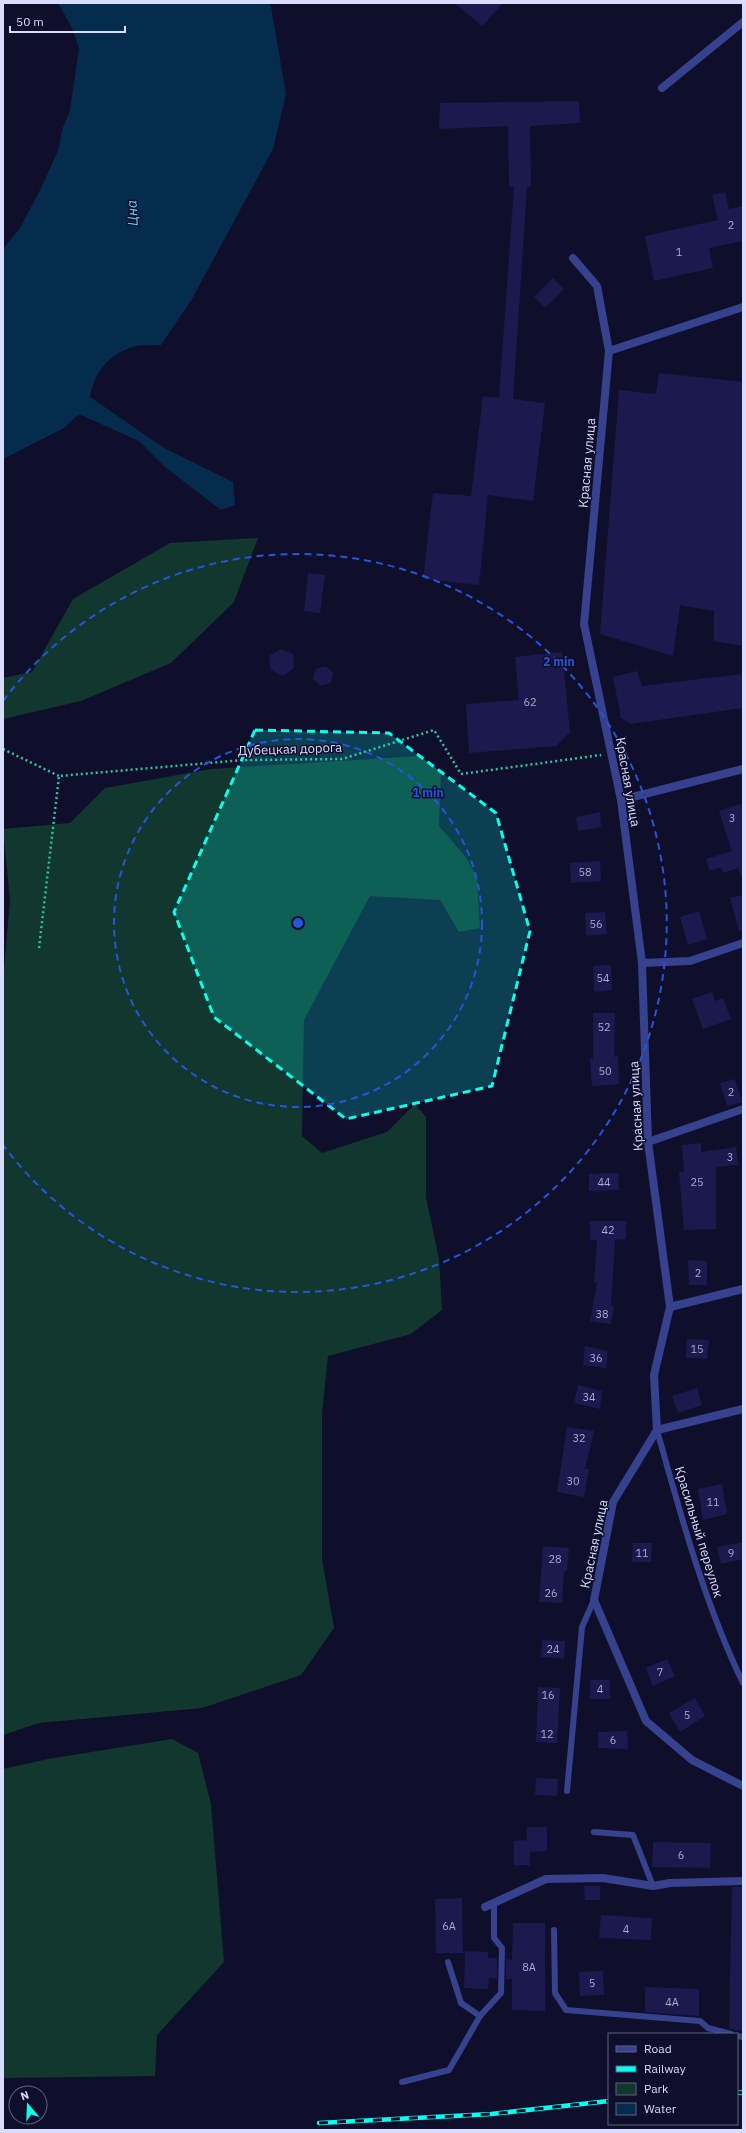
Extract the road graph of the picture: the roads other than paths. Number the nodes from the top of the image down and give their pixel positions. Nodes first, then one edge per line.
1 (743, 22) edge
2 (662, 88) dead end
3 (573, 258) dead end
4 (743, 307) edge
5 (609, 352) junction
6 (743, 769) edge
7 (621, 800) junction
8 (743, 943) edge
9 (642, 962) junction
10 (743, 1109) edge
11 (648, 1142) junction
12 (743, 1289) edge
13 (670, 1307) junction
14 (743, 1409) edge
15 (656, 1430) junction
16 (594, 1600) junction
17 (743, 1683) edge
18 (743, 1786) edge
19 (567, 1791) dead end
20 (594, 1832) dead end
21 (743, 1881) edge
22 (653, 1886) junction
23 (494, 1903) junction
24 (485, 1907) dead end
25 (554, 1930) dead end
26 (448, 1962) dead end
27 (480, 2016) junction
28 (727, 2033) edge
29 (402, 2082) dead end

1 - 2 street
3 - 5 street, Красная улица
4 - 5 street
5 - 7 street, Красная улица
6 - 7 street
7 - 9 street, Красная улица
8 - 9 street
9 - 11 street, Красная улица
10 - 11 street
11 - 13 street, Красная улица
12 - 13 street
13 - 15 street, Красная улица
14 - 15 street
15 - 16 street, Красная улица
15 - 17 lane, Красильный переулок
16 - 18 street, Красная улица
16 - 19 lane
20 - 22 lane
21 - 22 street
22 - 23 street
23 - 24 street
23 - 27 lane
25 - 28 lane
26 - 27 lane
27 - 29 lane

